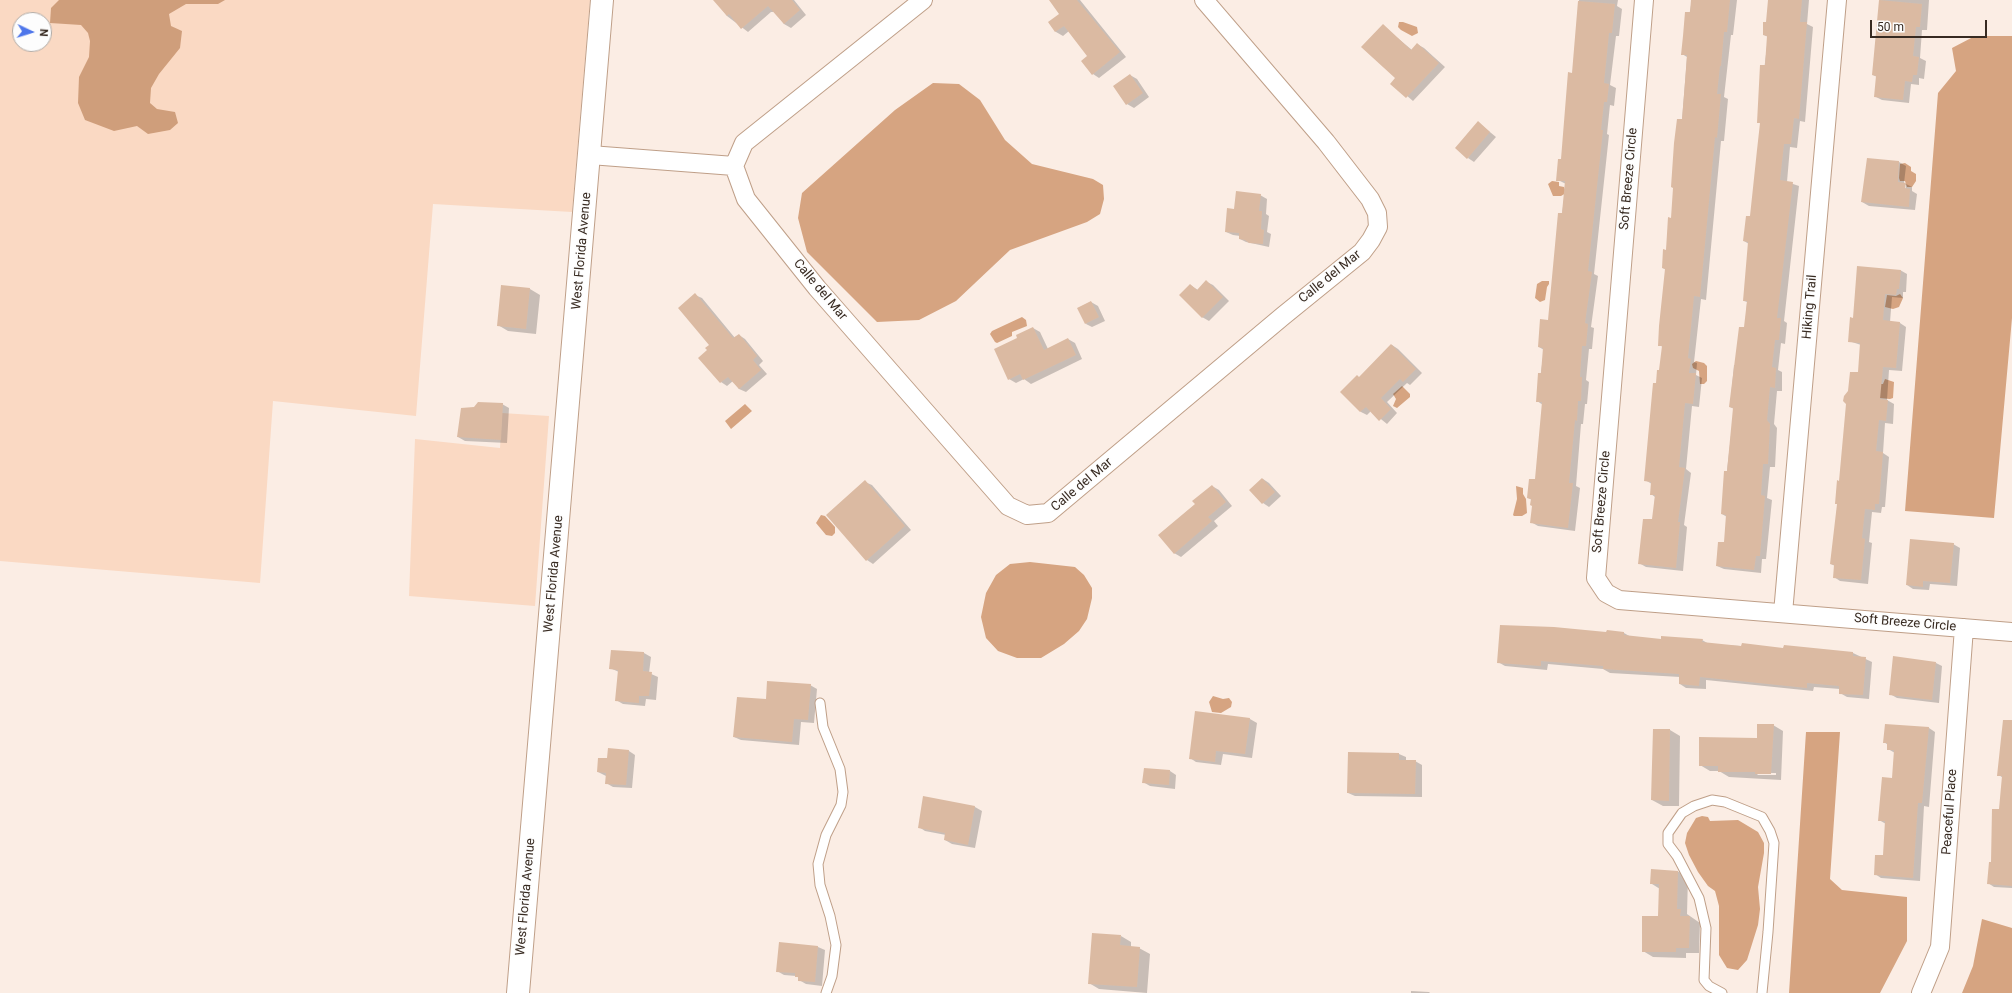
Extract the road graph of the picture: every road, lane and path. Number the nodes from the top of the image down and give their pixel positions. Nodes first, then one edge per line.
1 (602, 0) edge
2 (923, 0) edge
3 (1204, 0) edge
4 (1644, 0) edge
5 (1837, 0) edge
6 (590, 155) junction
7 (734, 166) junction
8 (1783, 613) junction
9 (1964, 628) junction
10 (2012, 632) edge
11 (820, 703) dead end
12 (518, 993) edge
13 (826, 993) edge
14 (1722, 993) edge
15 (1762, 993) edge
16 (1921, 993) edge

1 - 6 street, West Florida Avenue
2 - 7 street
3 - 7 street, Calle del Mar
4 - 8 street, Soft Breeze Circle
5 - 8 street, Hiking Trail
6 - 7 street
6 - 12 street, West Florida Avenue
8 - 9 street, Soft Breeze Circle
9 - 10 street, Soft Breeze Circle
9 - 16 street, Peaceful Place
11 - 13 lane
14 - 15 lane

